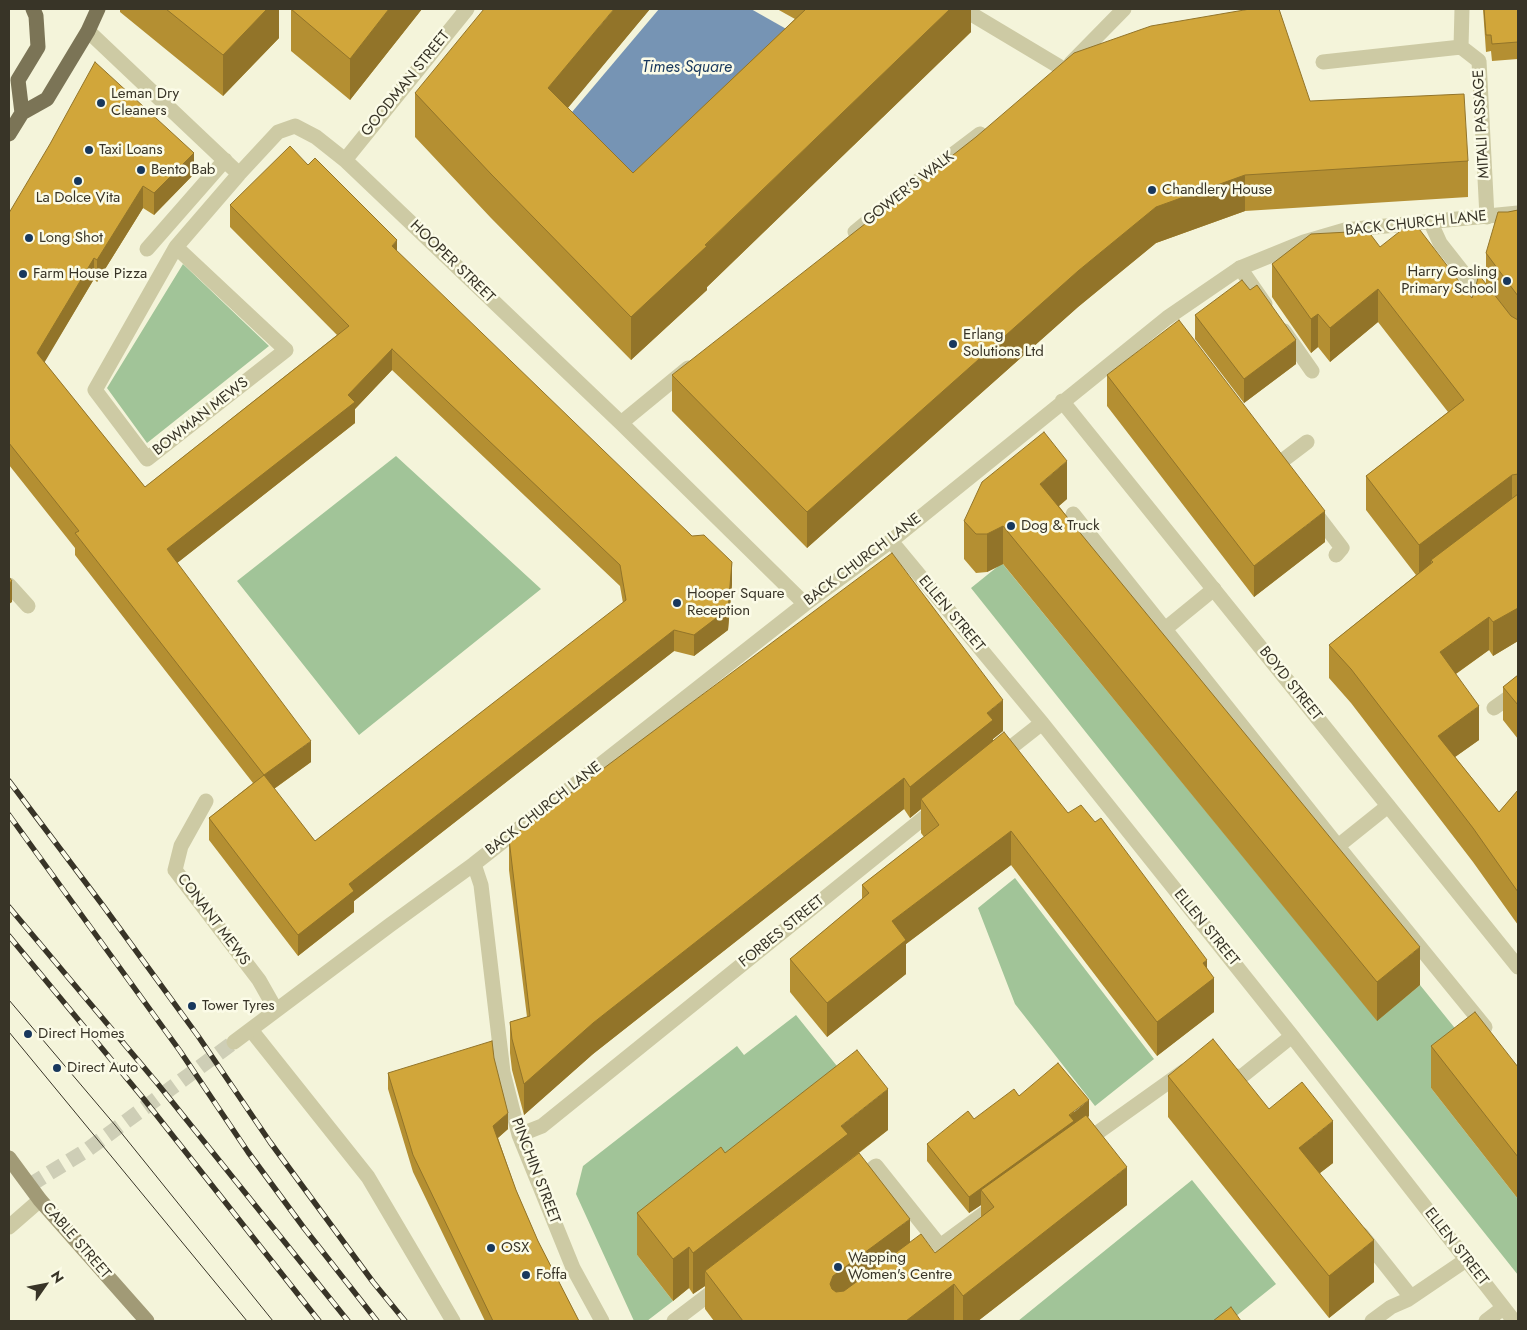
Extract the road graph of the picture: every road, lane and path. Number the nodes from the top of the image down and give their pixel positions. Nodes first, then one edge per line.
1 (33, 9) edge
2 (98, 9) edge
3 (467, 9) edge
4 (963, 9) edge
5 (1124, 9) edge
6 (1462, 9) edge
7 (88, 31) junction
8 (1461, 47) junction
9 (1323, 62) dead end
10 (1065, 70) junction
11 (1049, 82) edge
12 (22, 113) junction
13 (993, 124) edge
14 (9, 134) edge
15 (225, 160) junction
16 (345, 160) junction
17 (239, 174) junction
18 (1518, 213) edge
19 (1487, 217) junction
20 (1431, 222) junction
21 (845, 240) edge
22 (176, 247) junction
23 (147, 249) dead end
24 (1240, 268) junction
25 (1495, 314) edge
26 (1167, 318) junction
27 (1178, 332) edge
28 (700, 358) edge
29 (1312, 371) dead end
30 (1062, 401) junction
31 (621, 423) junction
32 (1307, 442) dead end
33 (1289, 480) edge
34 (1307, 502) edge
35 (1073, 514) dead end
36 (891, 541) junction
37 (1336, 555) dead end
38 (9, 585) edge
39 (1214, 589) junction
40 (805, 604) junction
41 (28, 606) dead end
42 (1165, 629) junction
43 (1518, 691) edge
44 (1494, 708) dead end
45 (1042, 722) junction
46 (992, 763) edge
47 (946, 800) edge
48 (206, 801) dead end
49 (1388, 806) junction
50 (1338, 846) junction
51 (474, 864) junction
52 (1517, 967) edge
53 (276, 1010) junction
54 (251, 1030) junction
55 (1292, 1036) junction
56 (1493, 1036) edge
57 (234, 1042) tunnel mouth
58 (1193, 1064) edge
59 (1212, 1070) edge
60 (519, 1135) junction
61 (1073, 1150) edge
62 (9, 1158) edge
63 (845, 1190) edge
64 (1009, 1196) edge
65 (40, 1200) junction
66 (1352, 1222) edge
67 (9, 1227) edge
68 (940, 1246) junction
69 (927, 1256) edge
70 (1466, 1260) junction
71 (729, 1280) edge
72 (1411, 1297) junction
73 (1503, 1308) junction
74 (147, 1321) edge
75 (453, 1321) edge
76 (602, 1321) edge
77 (674, 1321) edge
78 (1372, 1321) edge
79 (1486, 1321) edge
80 (1514, 1321) edge

1 - 12 main road
2 - 7 main road
3 - 16 street, GOODMAN STREET
4 - 10 street
5 - 10 street
6 - 8 street
7 - 12 main road
7 - 15 street
8 - 9 street
8 - 19 street, MITALI PASSAGE
10 - 11 street
12 - 14 main road
13 - 21 street, GOWER'S WALK
15 - 17 street
15 - 23 street
16 - 17 street, HOOPER STREET
16 - 31 street, HOOPER STREET
17 - 22 street, BOWMAN MEWS
18 - 19 street, BACK CHURCH LANE
19 - 20 street, BACK CHURCH LANE
20 - 24 street, BACK CHURCH LANE
20 - 25 street
22 - 22 street, BOWMAN MEWS
24 - 26 street, BACK CHURCH LANE
24 - 29 street
26 - 27 street
26 - 30 street, BACK CHURCH LANE
28 - 31 street
30 - 36 street, BACK CHURCH LANE
30 - 39 street, BOYD STREET
31 - 40 street, HOOPER STREET
32 - 33 street
34 - 37 street
35 - 42 street
36 - 40 street, BACK CHURCH LANE
36 - 45 street, ELLEN STREET
38 - 41 street
39 - 42 street
39 - 49 street, BOYD STREET
40 - 51 street, BACK CHURCH LANE
42 - 50 street
43 - 44 street
45 - 46 street
45 - 55 street, ELLEN STREET
47 - 60 street, FORBES STREET
48 - 53 street, CONANT MEWS
49 - 50 street
49 - 52 street, BOYD STREET
50 - 56 street
51 - 53 street, BACK CHURCH LANE
51 - 60 street, PINCHIN STREET
53 - 54 street, BACK CHURCH LANE
54 - 57 street, BACK CHURCH LANE
54 - 75 street
55 - 59 street
55 - 70 street, ELLEN STREET
58 - 61 street
60 - 76 street, PINCHIN STREET
62 - 65 main road, CABLE STREET
63 - 68 street
64 - 68 street
65 - 67 street
65 - 74 main road, CABLE STREET
66 - 72 street
68 - 69 street
70 - 72 street
70 - 73 street, ELLEN STREET
71 - 77 street
72 - 78 street
73 - 79 street
73 - 80 street, ELLEN STREET

